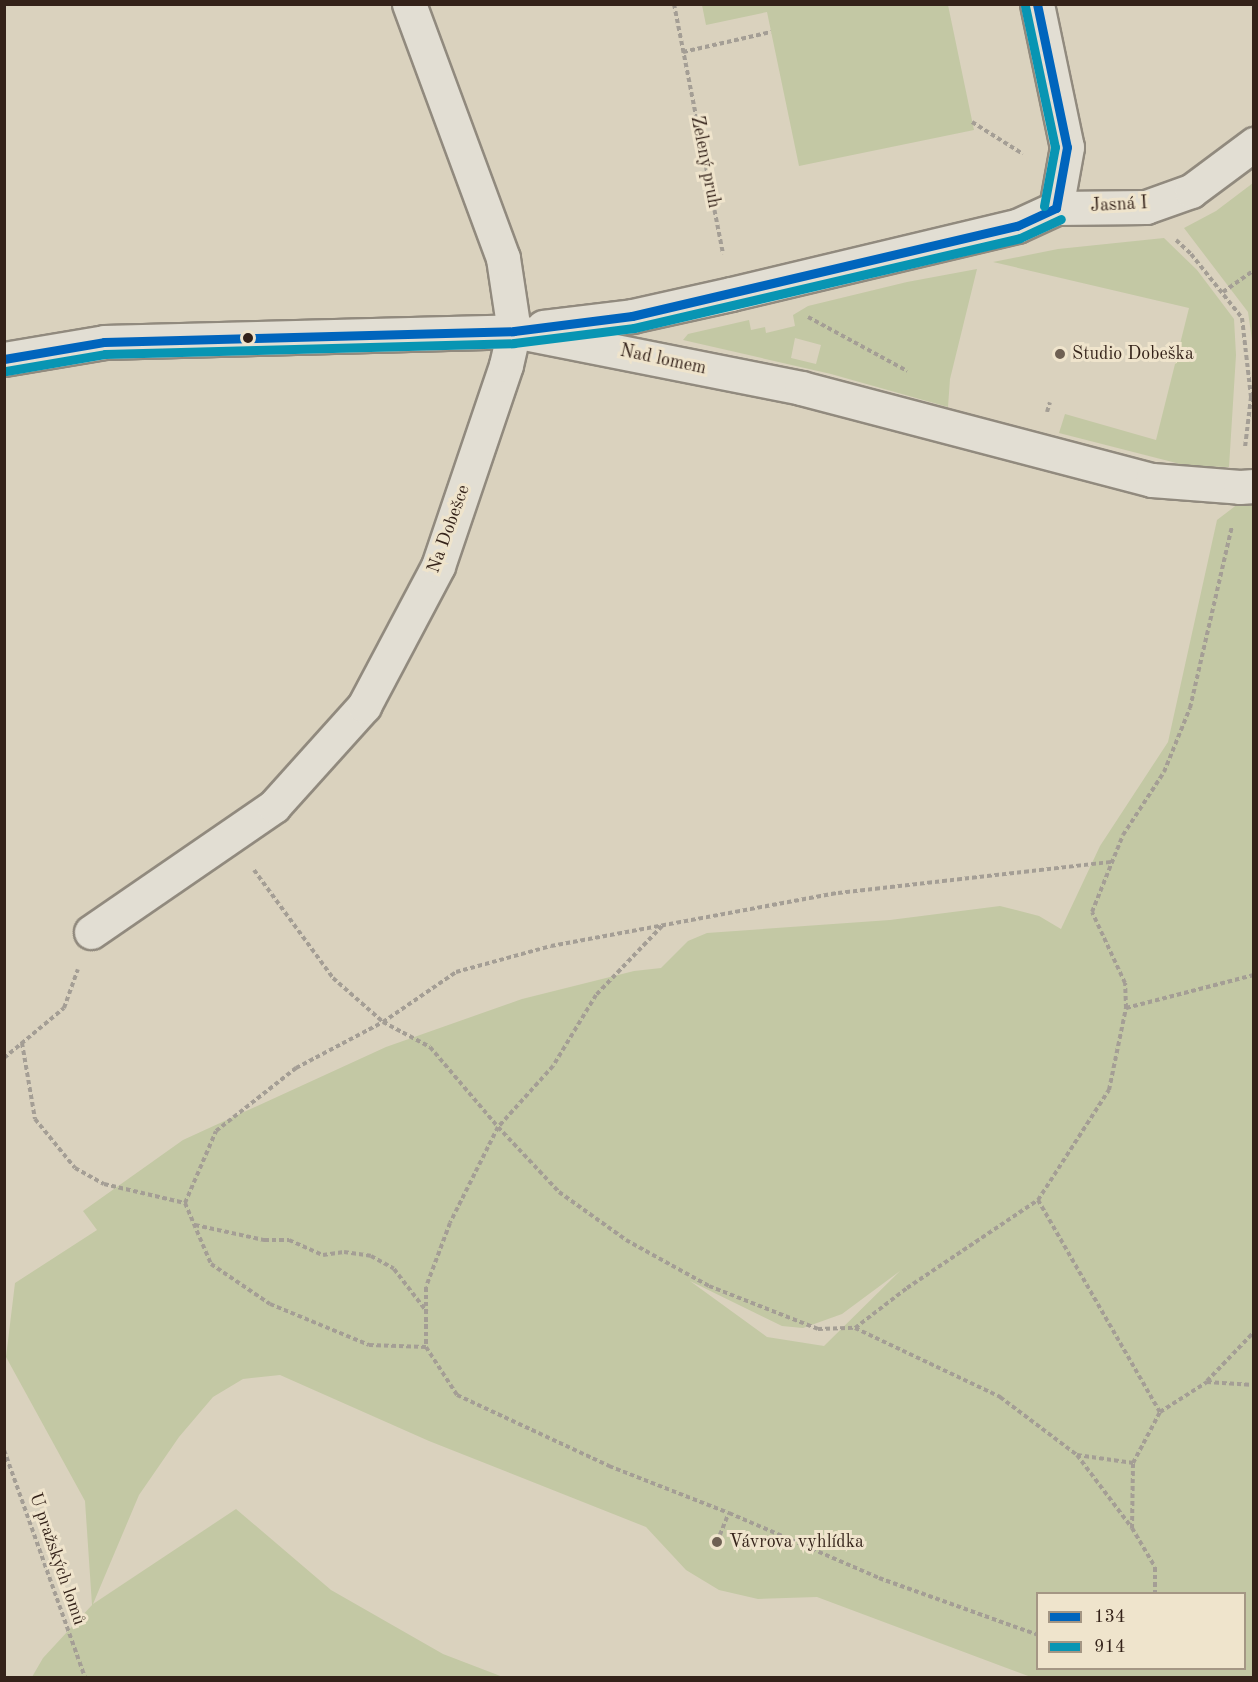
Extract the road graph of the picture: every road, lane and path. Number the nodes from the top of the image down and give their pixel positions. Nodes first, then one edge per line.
1 (409, 4) edge
2 (674, 4) edge
3 (1037, 4) edge
4 (771, 32) dead end
5 (683, 52) junction
6 (972, 122) dead end
7 (1254, 144) edge
8 (1025, 155) dead end
9 (1056, 208) junction
10 (1170, 235) dead end
11 (1254, 270) edge
12 (1223, 292) junction
13 (731, 294) junction
14 (514, 331) junction
15 (4, 359) edge
16 (1242, 496) edge
17 (232, 836) junction
18 (1112, 862) junction
19 (662, 926) junction
20 (91, 932) joint
21 (1254, 975) edge
22 (1126, 1008) junction
23 (383, 1022) junction
24 (22, 1044) junction
25 (4, 1058) edge
26 (498, 1127) junction
27 (1038, 1200) junction
28 (185, 1203) junction
29 (194, 1225) junction
30 (427, 1312) junction
31 (1254, 1325) edge
32 (855, 1328) junction
33 (1252, 1334) edge
34 (426, 1347) junction
35 (1207, 1382) junction
36 (1254, 1385) edge
37 (1160, 1412) junction
38 (4, 1450) edge
39 (1077, 1455) junction
40 (1133, 1463) junction
41 (729, 1513) junction
42 (1132, 1528) junction
43 (717, 1542) dead end
44 (1155, 1592) edge
45 (1036, 1634) edge
46 (85, 1677) edge

1 - 14 street, Na Dobešce
2 - 5 path, Zelený pruh
3 - 9 street
4 - 5 path
5 - 13 path, Zelený pruh
6 - 8 path
7 - 9 street, Jasná I
9 - 13 street, Jasná I
10 - 12 path
11 - 12 path
12 - 16 path
13 - 14 street, Jasná I
14 - 15 street, Nad lomem
14 - 16 street, Nad lomem
14 - 17 street, Na Dobešce
16 - 18 path
17 - 20 street, Na Dobešce
17 - 23 path
18 - 19 path
18 - 22 path
19 - 23 path
19 - 26 path
20 - 24 path
21 - 22 path
22 - 27 path
23 - 26 path
23 - 28 path
24 - 25 path
24 - 28 path
26 - 30 path
26 - 32 path
27 - 32 path
27 - 37 path
28 - 29 path
29 - 30 path
29 - 34 path
30 - 34 path
31 - 33 path
32 - 39 path
33 - 35 path
34 - 41 path
35 - 36 path
35 - 37 path
37 - 40 path
38 - 46 path, U pražských lomů
39 - 40 path
39 - 42 path
40 - 42 path
41 - 43 path
41 - 45 path
42 - 44 path

